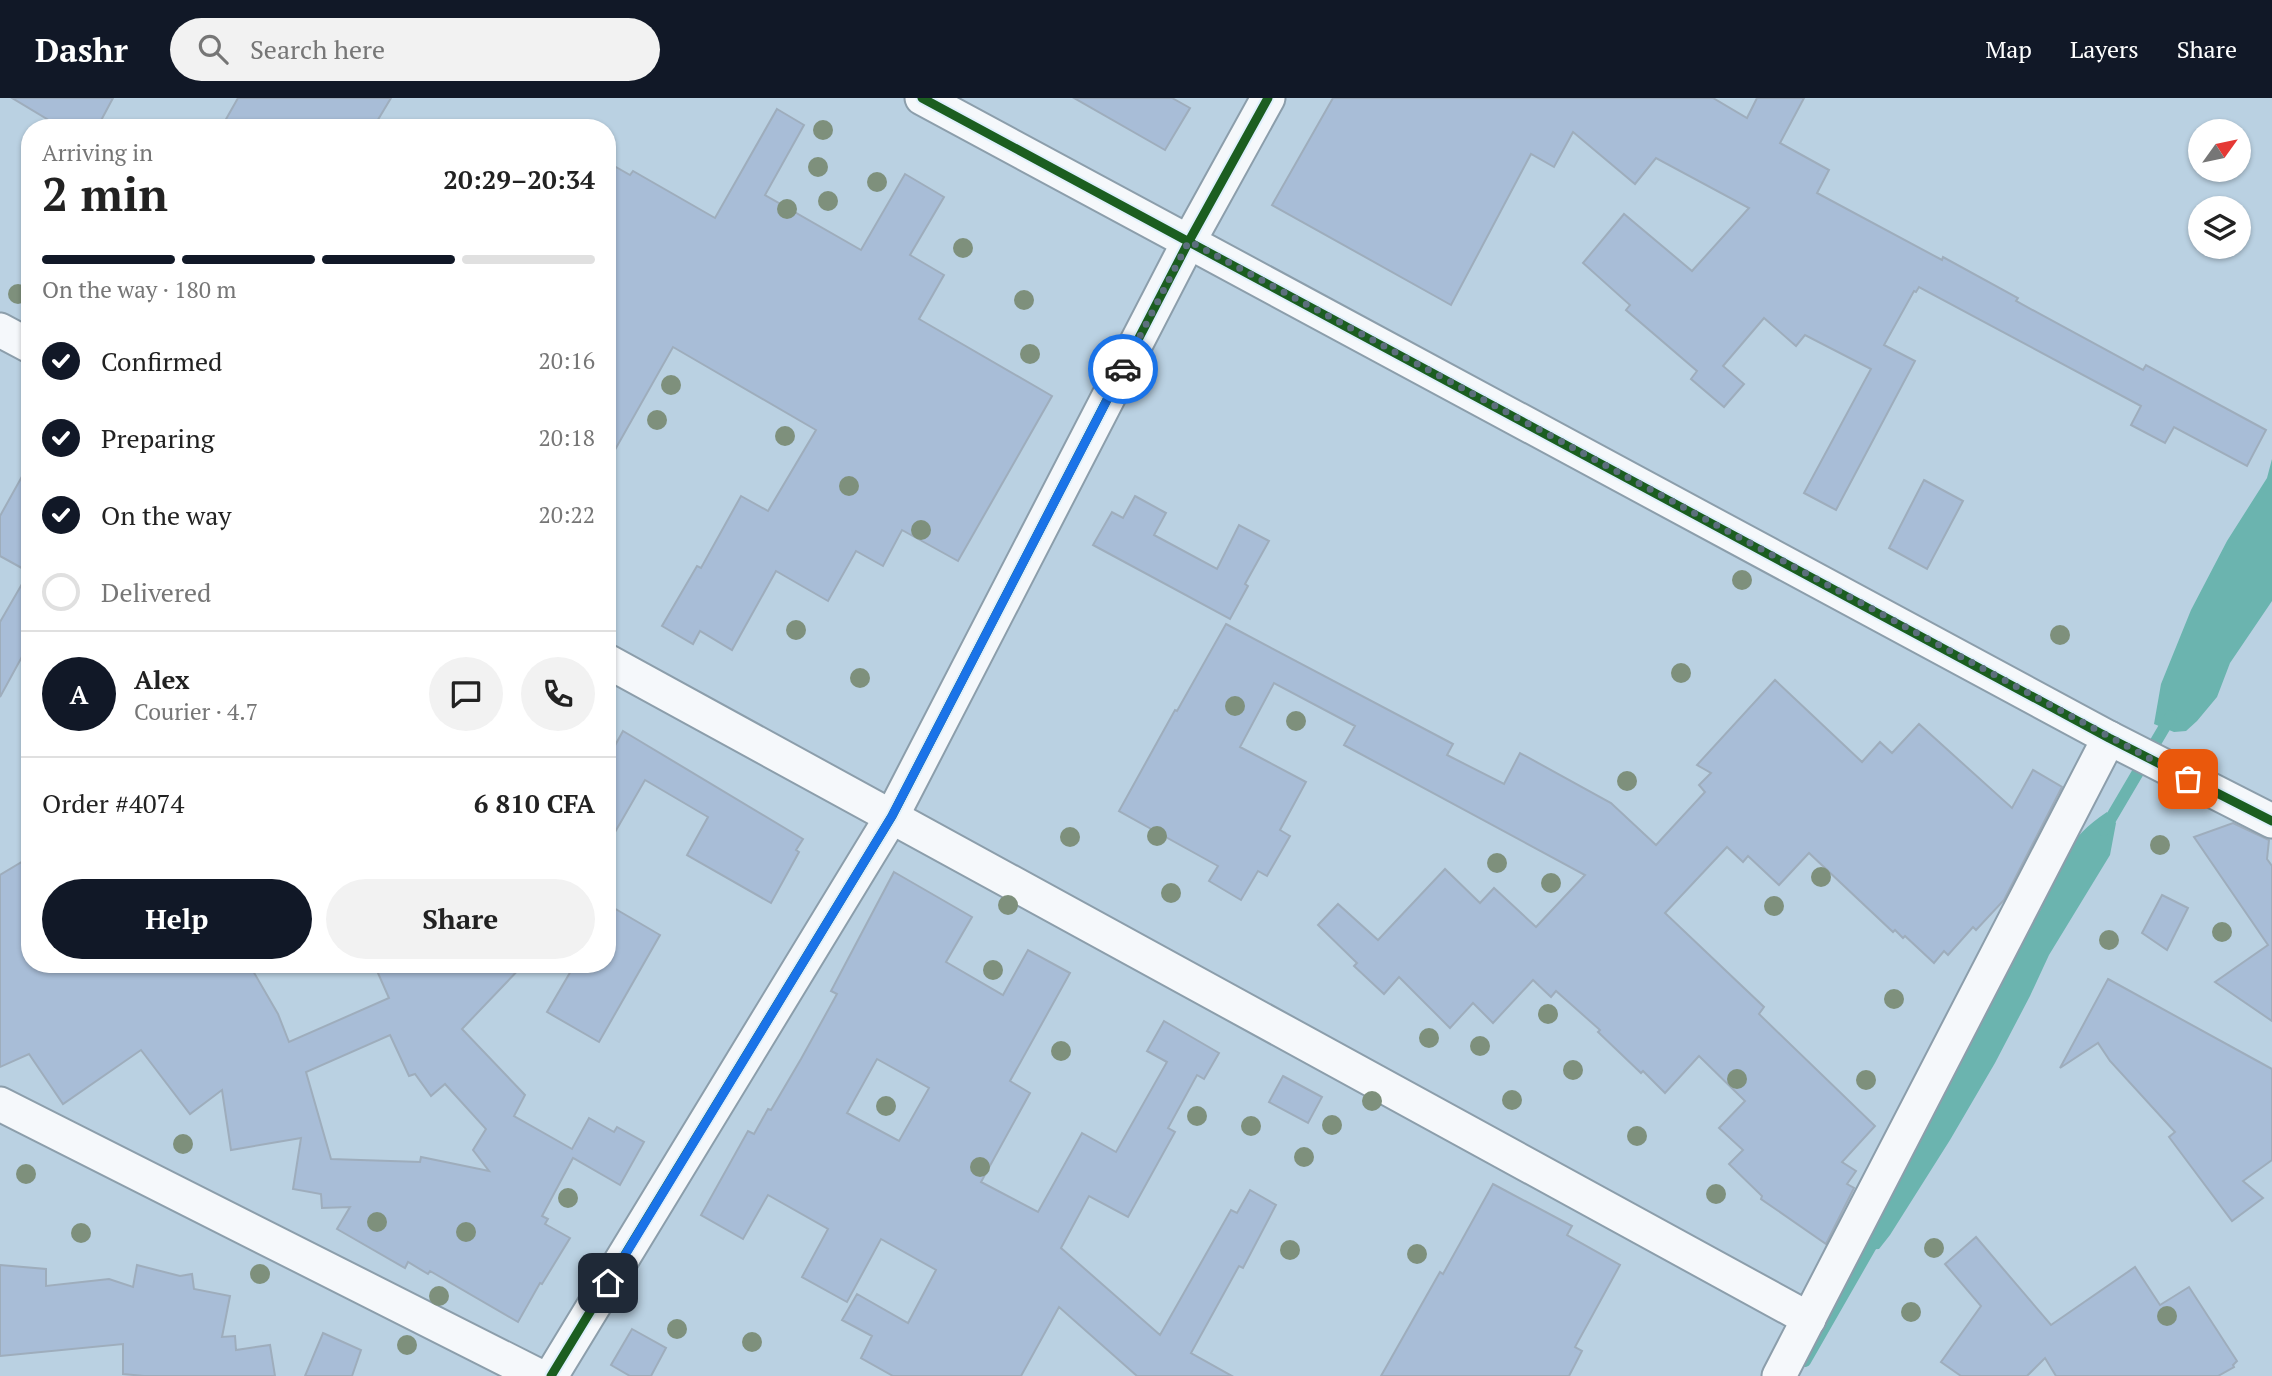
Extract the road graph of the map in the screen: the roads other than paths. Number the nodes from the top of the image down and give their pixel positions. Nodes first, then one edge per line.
1 (922, 98) edge
2 (1268, 98) edge
3 (1189, 241) junction
4 (0, 330) edge
5 (21, 341) edge
6 (616, 666) edge
7 (2117, 742) junction
8 (892, 816) junction
9 (2272, 821) edge
10 (0, 1104) edge
11 (1809, 1319) junction
12 (539, 1376) edge
13 (551, 1376) edge
14 (1779, 1376) edge

1 - 3 street
2 - 3 street
3 - 7 street
3 - 8 street
4 - 5 street
6 - 8 street
7 - 9 street
7 - 11 street
8 - 11 street
8 - 13 street
10 - 12 street
11 - 14 street

